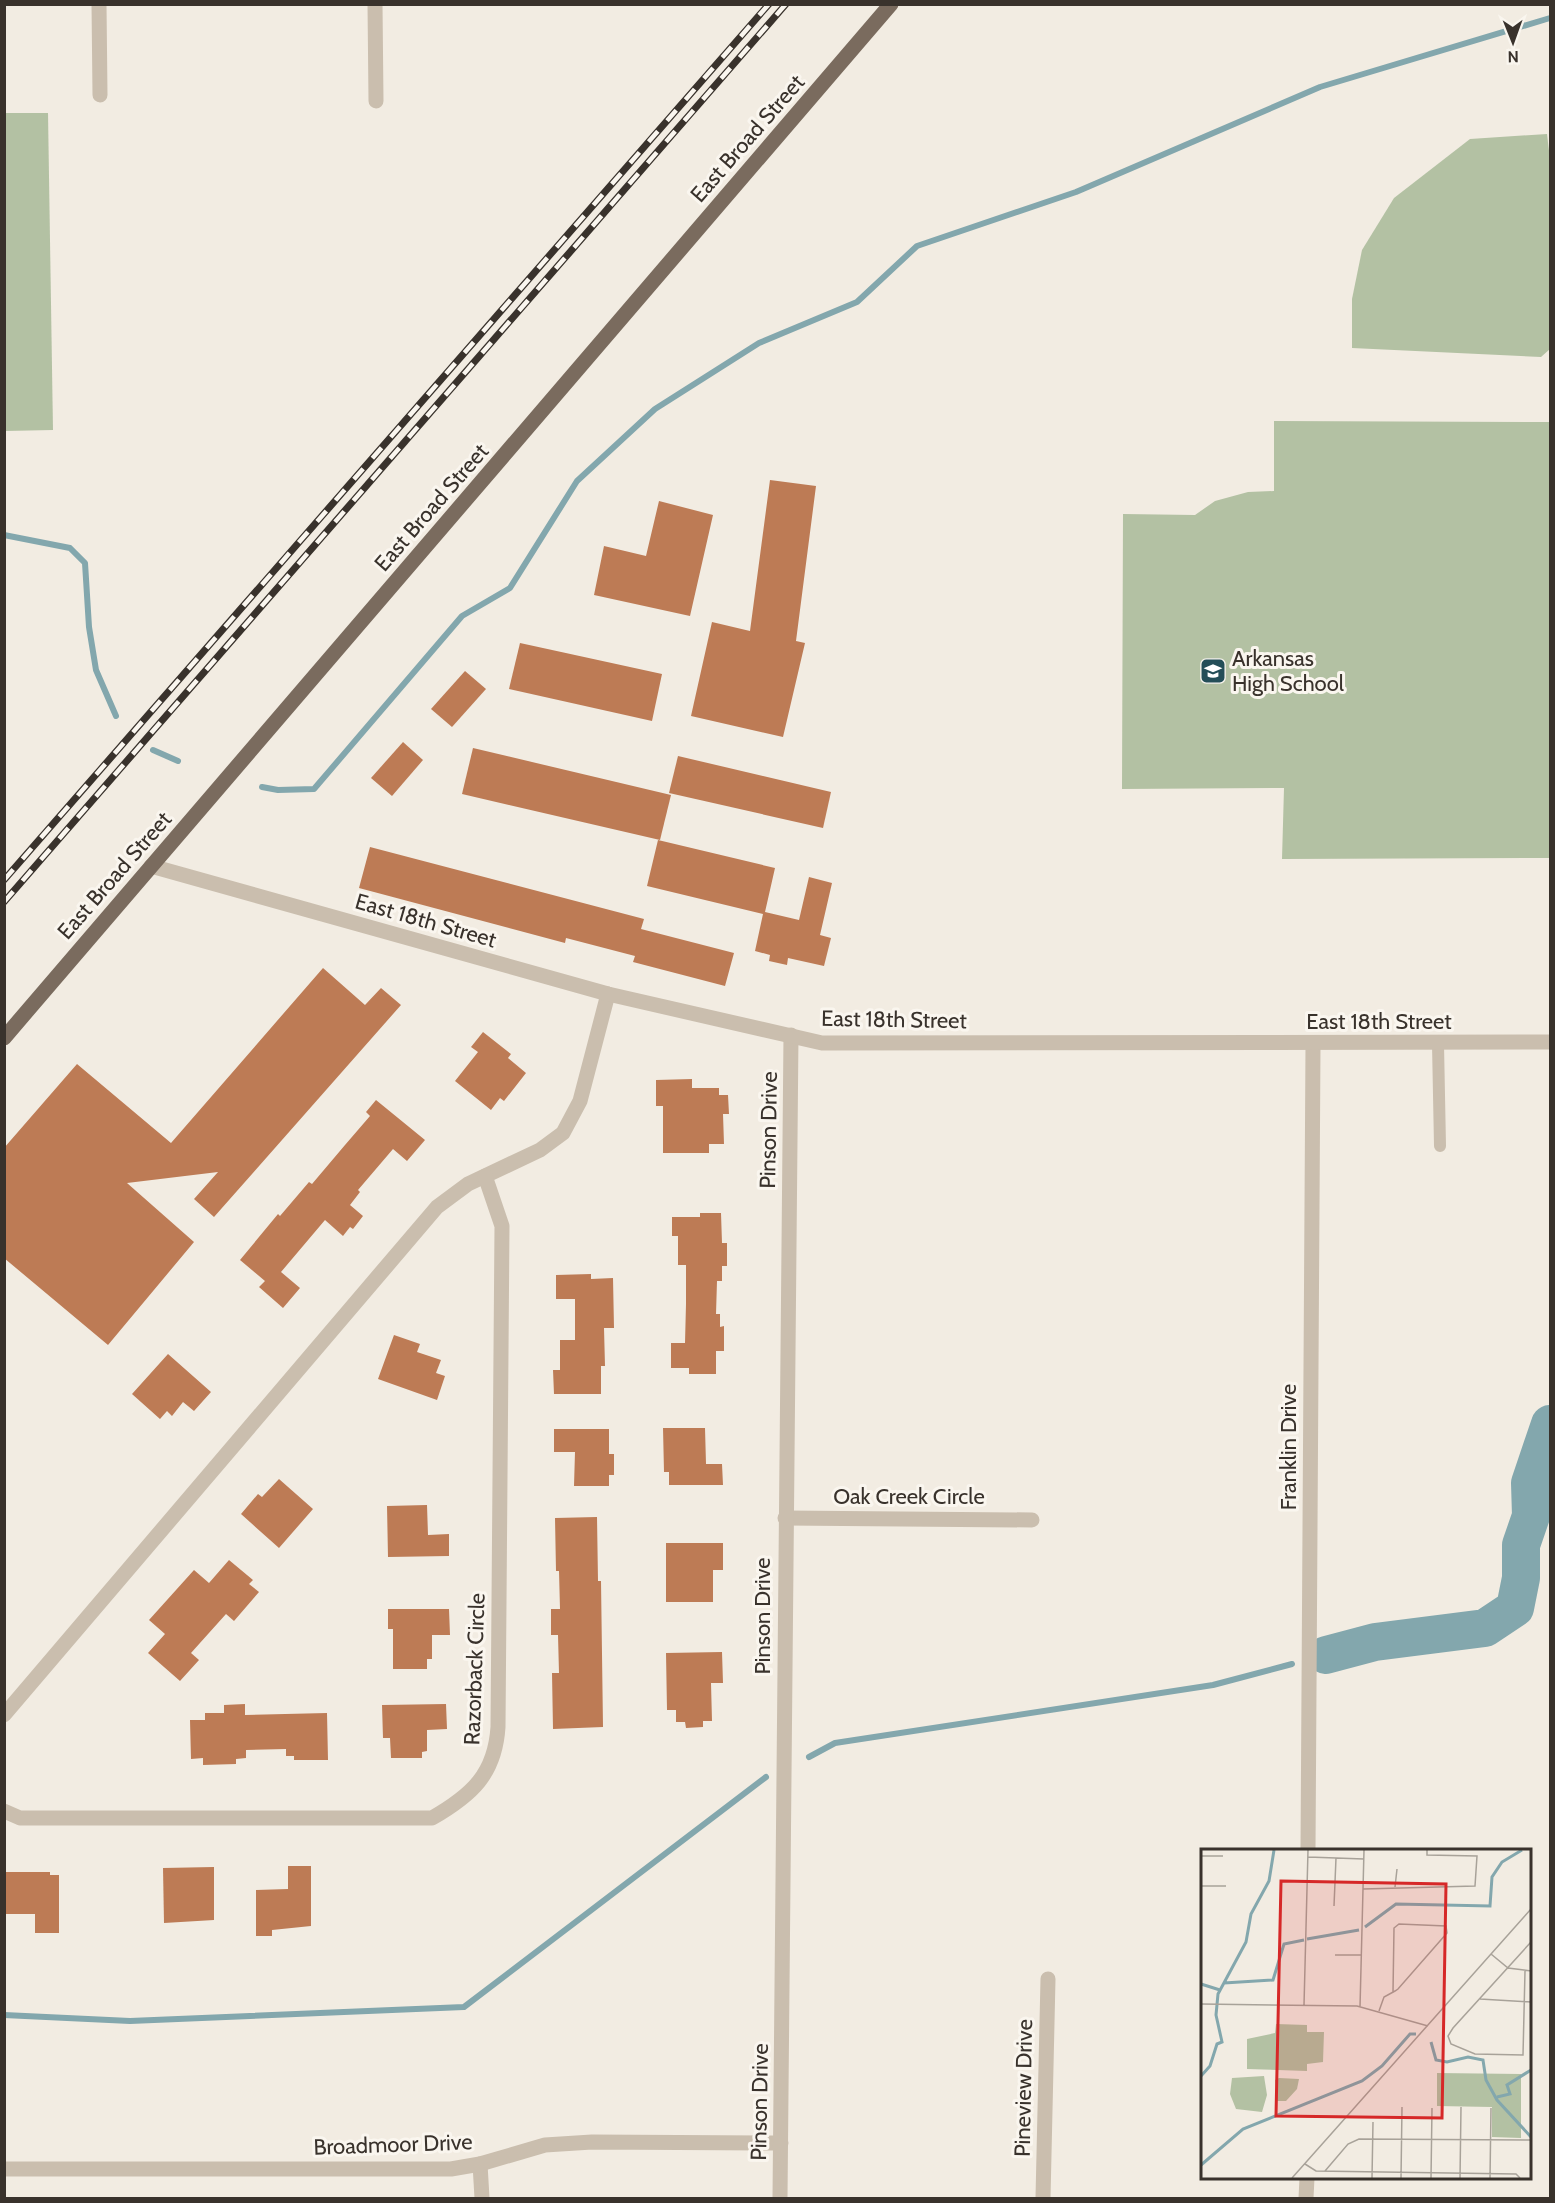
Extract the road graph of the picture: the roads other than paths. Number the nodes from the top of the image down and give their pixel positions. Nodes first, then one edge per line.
1 (99, 4) edge
2 (375, 4) edge
3 (891, 4) edge
4 (100, 95) dead end
5 (376, 101) dead end
6 (151, 866) junction
7 (608, 994) junction
8 (791, 1035) junction
9 (4, 1038) edge
10 (1551, 1042) edge
11 (1438, 1044) junction
12 (1313, 1045) junction
13 (1440, 1146) dead end
14 (485, 1176) junction
15 (786, 1518) junction
16 (1032, 1520) dead end
17 (4, 1715) edge
18 (4, 1811) edge
19 (1308, 1849) edge
20 (1048, 1979) dead end
21 (781, 2143) junction
22 (480, 2164) junction
23 (4, 2169) edge
24 (1306, 2179) edge
25 (482, 2199) edge
26 (780, 2199) edge
27 (1043, 2199) edge
28 (1306, 2199) edge

1 - 4 street
2 - 5 street
3 - 6 main road, East Broad Street
6 - 7 street, East 18th Street
6 - 9 main road, East Broad Street
7 - 8 street, East 18th Street
7 - 14 street
8 - 12 street, East 18th Street
8 - 15 street, Pinson Drive
10 - 11 street, East 18th Street
11 - 12 street, East 18th Street
11 - 13 lane
12 - 19 street, Franklin Drive
14 - 17 street
14 - 18 street, Razorback Circle
15 - 16 street, Oak Creek Circle
15 - 21 street, Pinson Drive
20 - 27 street, Pineview Drive
21 - 22 street, Broadmoor Drive
21 - 26 street, Pinson Drive
22 - 23 street, Broadmoor Drive
22 - 25 street
24 - 28 street

